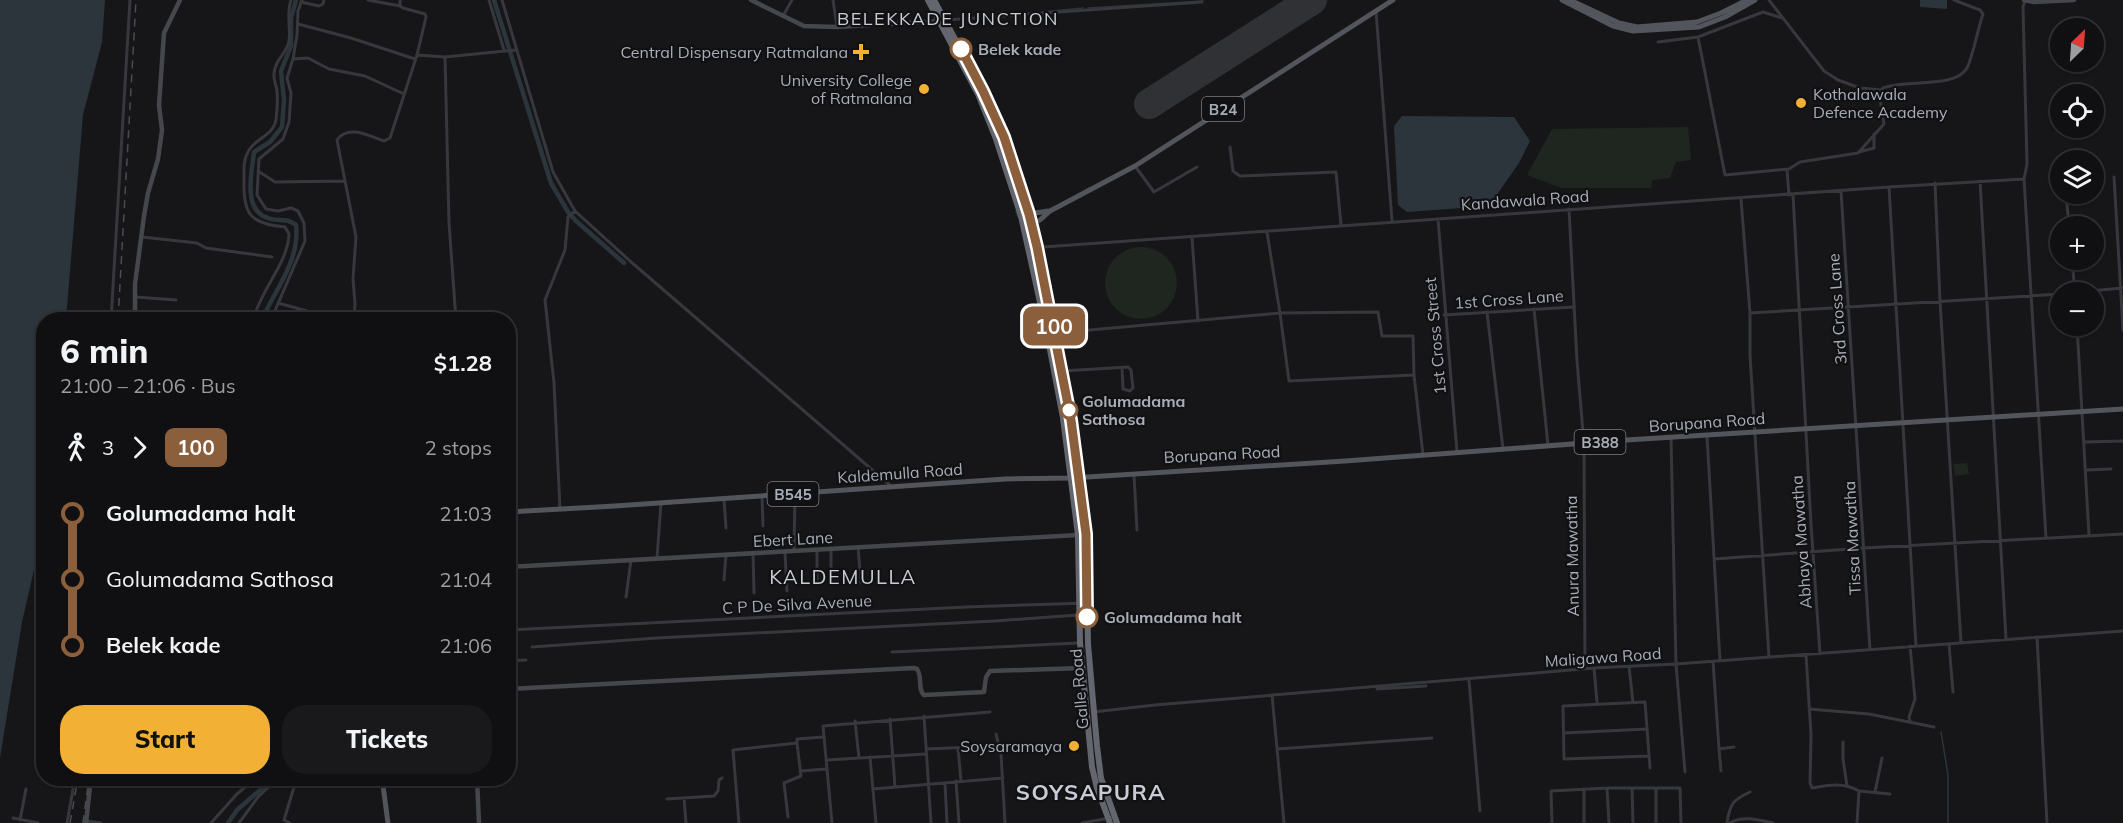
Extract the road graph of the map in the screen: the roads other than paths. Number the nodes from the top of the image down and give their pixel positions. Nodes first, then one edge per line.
1 (130, 0) edge
2 (180, 0) edge
3 (291, 0) edge
4 (324, 0) edge
5 (368, 0) edge
6 (400, 0) edge
7 (489, 0) edge
8 (502, 0) edge
9 (751, 0) edge
10 (792, 0) edge
11 (832, 0) edge
12 (928, 0) edge
13 (934, 0) edge
14 (1393, 0) edge
15 (1562, 0) edge
16 (1570, 0) edge
17 (1747, 0) edge
18 (1755, 0) edge
19 (1954, 0) edge
20 (2073, 0) edge
21 (302, 1) edge
22 (1771, 1) edge
23 (2025, 1) edge
24 (1155, 2) edge
25 (1202, 2) dead end
26 (400, 6) junction
27 (1376, 11) junction
28 (783, 16) junction
29 (1783, 17) junction
30 (943, 20) junction
31 (298, 24) junction
32 (837, 27) junction
33 (1698, 37) junction
34 (1658, 42) dead end
35 (507, 50) junction
36 (517, 50) junction
37 (416, 57) junction
38 (445, 57) junction
39 (293, 59) junction
40 (1881, 90) junction
41 (404, 94) junction
42 (1874, 134) junction
43 (1230, 147) dead end
44 (1857, 153) junction
45 (1135, 166) junction
46 (1197, 167) dead end
47 (257, 170) junction
48 (1787, 170) junction
49 (2114, 177) dead end
50 (2024, 179) junction
51 (345, 181) junction
52 (1980, 181) junction
53 (1935, 183) junction
54 (1889, 187) junction
55 (1841, 190) junction
56 (1791, 195) junction
57 (1741, 199) junction
58 (1569, 209) junction
59 (1050, 211) junction
60 (573, 212) junction
61 (1029, 214) junction
62 (1021, 216) junction
63 (1438, 219) junction
64 (1031, 222) junction
65 (1392, 222) junction
66 (1023, 224) junction
67 (1341, 225) junction
68 (1267, 232) junction
69 (142, 237) junction
70 (1192, 238) junction
71 (1037, 247) junction
72 (1028, 248) junction
73 (272, 257) dead end
74 (2121, 288) edge
75 (2104, 290) edge
76 (2050, 295) edge
77 (2030, 296) junction
78 (134, 297) junction
79 (1986, 299) junction
80 (176, 300) dead end
81 (1940, 301) junction
82 (278, 303) junction
83 (1896, 304) junction
84 (1575, 306) junction
85 (1850, 308) junction
86 (1534, 309) junction
87 (1800, 310) junction
88 (111, 312) edge
89 (135, 312) edge
90 (256, 312) edge
91 (274, 312) edge
92 (307, 312) edge
93 (354, 312) edge
94 (455, 312) edge
95 (1487, 312) junction
96 (1280, 313) junction
97 (1750, 313) junction
98 (1444, 315) junction
99 (1198, 321) junction
100 (2123, 330) edge
101 (1055, 333) junction
102 (2079, 336) edge
103 (1122, 368) junction
104 (1062, 370) junction
105 (1414, 375) junction
106 (2123, 409) edge
107 (2083, 412) junction
108 (2039, 414) junction
109 (1993, 416) junction
110 (1949, 419) junction
111 (1902, 422) junction
112 (1857, 426) junction
113 (1807, 429) junction
114 (1755, 432) junction
115 (1707, 436) junction
116 (1671, 438) junction
117 (2123, 441) edge
118 (2085, 442) junction
119 (1584, 444) junction
120 (1548, 446) junction
121 (1503, 449) junction
122 (1457, 452) junction
123 (1423, 455) junction
124 (2086, 470) junction
125 (2111, 470) dead end
126 (1134, 473) junction
127 (1074, 477) junction
128 (891, 487) junction
129 (795, 494) junction
130 (762, 496) junction
131 (724, 499) junction
132 (661, 503) junction
133 (560, 509) junction
134 (516, 512) edge
135 (763, 526) dead end
136 (726, 528) dead end
137 (1137, 530) dead end
138 (2123, 534) edge
139 (1078, 535) junction
140 (2089, 535) junction
141 (2046, 538) junction
142 (2000, 540) junction
143 (1955, 543) junction
144 (1910, 545) junction
145 (858, 547) junction
146 (831, 548) junction
147 (1864, 548) junction
148 (817, 549) junction
149 (794, 550) junction
150 (785, 552) junction
151 (1814, 553) junction
152 (726, 554) junction
153 (753, 554) junction
154 (1764, 556) junction
155 (657, 559) junction
156 (1714, 559) junction
157 (631, 560) junction
158 (516, 567) edge
159 (831, 579) dead end
160 (724, 580) dead end
161 (861, 583) dead end
162 (817, 585) dead end
163 (787, 591) dead end
164 (754, 592) dead end
165 (626, 597) dead end
166 (1087, 603) junction
167 (1079, 604) junction
168 (1080, 615) junction
169 (516, 630) edge
170 (2123, 631) edge
171 (2037, 637) junction
172 (2006, 639) junction
173 (1080, 643) junction
174 (1961, 643) junction
175 (1949, 644) junction
176 (1910, 646) junction
177 (1916, 646) junction
178 (532, 647) dead end
179 (1870, 650) junction
180 (892, 652) dead end
181 (1820, 654) junction
182 (1806, 655) junction
183 (1769, 657) junction
184 (516, 660) edge
185 (526, 660) dead end
186 (1713, 661) junction
187 (1720, 661) junction
188 (1676, 664) junction
189 (1629, 666) junction
190 (1082, 668) junction
191 (1594, 668) junction
192 (1585, 669) junction
193 (1469, 680) junction
194 (1426, 686) dead end
195 (516, 689) edge
196 (1953, 692) dead end
197 (1272, 694) junction
198 (1633, 702) junction
199 (1597, 703) junction
200 (1809, 709) junction
201 (990, 712) dead end
202 (1095, 712) junction
203 (1086, 713) junction
204 (924, 716) junction
205 (890, 719) junction
206 (855, 722) junction
207 (1911, 722) junction
208 (1934, 727) dead end
209 (1647, 729) junction
210 (1564, 733) junction
211 (996, 734) dead end
212 (823, 737) junction
213 (1432, 738) dead end
214 (1843, 742) dead end
215 (797, 743) junction
216 (999, 746) junction
217 (1734, 747) dead end
218 (958, 748) junction
219 (1277, 749) junction
220 (1719, 749) junction
221 (926, 751) junction
222 (893, 755) junction
223 (1649, 756) junction
224 (870, 757) junction
225 (859, 758) junction
226 (1882, 758) dead end
227 (826, 760) junction
228 (1650, 768) dead end
229 (826, 769) junction
230 (801, 771) junction
231 (1721, 771) dead end
232 (1685, 772) dead end
233 (722, 778) dead end
234 (1003, 778) junction
235 (961, 781) junction
236 (945, 782) junction
237 (956, 782) junction
238 (928, 784) junction
239 (74, 786) edge
240 (90, 786) edge
241 (246, 786) edge
242 (270, 786) edge
243 (294, 786) edge
244 (383, 786) edge
245 (477, 786) edge
246 (1847, 786) junction
247 (895, 787) junction
248 (1608, 788) junction
249 (1632, 788) junction
250 (1656, 788) junction
251 (26, 789) dead end
252 (873, 789) junction
253 (1584, 789) junction
254 (1859, 791) junction
255 (1750, 792) dead end
256 (1875, 792) junction
257 (1890, 794) dead end
258 (684, 798) junction
259 (667, 799) dead end
260 (1480, 811) dead end
261 (788, 817) dead end
262 (13, 818) dead end
263 (20, 820) junction
264 (1113, 821) edge
265 (86, 822) edge
266 (39, 823) edge
267 (67, 823) edge
268 (101, 823) edge
269 (211, 823) edge
270 (239, 823) edge
271 (290, 823) edge
272 (388, 823) edge
273 (479, 823) edge
274 (686, 823) edge
275 (739, 823) edge
276 (832, 823) edge
277 (876, 823) edge
278 (931, 823) edge
279 (946, 823) edge
280 (959, 823) edge
281 (1005, 823) edge
282 (1083, 823) edge
283 (1284, 823) edge
284 (1552, 823) edge
285 (1584, 823) edge
286 (1609, 823) edge
287 (1633, 823) edge
288 (1656, 823) edge
289 (1681, 823) edge
290 (1728, 823) edge
291 (1773, 823) edge
292 (1857, 823) edge
293 (2047, 823) edge

1 - 88 street
2 - 69 street
3 - 90 street
4 - 21 street
5 - 26 street
6 - 26 street
7 - 35 street
8 - 36 street
9 - 28 street
10 - 28 street
11 - 32 street
12 - 30 highway, Galle Road
13 - 30 highway, Galle Road
14 - 27 main road, B24
15 - 18 main road
16 - 17 main road
19 - 40 street
20 - 23 street
21 - 31 street
22 - 29 street
23 - 50 street
24 - 25 street
24 - 30 street
26 - 37 street
27 - 45 main road, B24
27 - 65 street
28 - 32 street
29 - 33 street
29 - 40 street
30 - 32 street
30 - 61 highway, Galle Road
30 - 62 highway, Galle Road
31 - 37 street
31 - 39 street
33 - 34 street
33 - 48 street
35 - 36 street
35 - 38 street
36 - 60 street
37 - 38 street
37 - 41 street
38 - 94 street
39 - 41 street
39 - 47 street
40 - 42 street
41 - 51 street
42 - 44 street
42 - 44 street
43 - 67 street
44 - 48 street
45 - 46 street
45 - 59 main road, B24
47 - 51 street
47 - 82 street
48 - 56 street, Abhaya Mawatha
49 - 74 street
50 - 52 street, Kandawala Road
50 - 77 street
51 - 93 street
52 - 53 street, Kandawala Road
52 - 79 street
53 - 54 street, Kandawala Road
53 - 81 street
54 - 55 street, Kandawala Road
54 - 83 street
55 - 56 street, Kandawala Road
55 - 85 street, 3rd Cross Lane
56 - 57 street, Kandawala Road
56 - 87 street, Abhaya Mawatha
57 - 58 street, Kandawala Road
57 - 97 street
58 - 63 street, Kandawala Road
58 - 84 street, Anura Mawatha
59 - 61 main road, B24
59 - 64 main road, B24
60 - 128 street
60 - 133 street
61 - 62 highway
61 - 64 highway, Galle Road
62 - 66 highway, Galle Road
63 - 65 street, Kandawala Road
63 - 98 street, 1st Cross Street
64 - 66 highway
64 - 71 highway, Galle Road
65 - 67 street, Kandawala Road
66 - 72 highway, Galle Road
67 - 68 street, Kandawala Road
68 - 70 street, Kandawala Road
68 - 96 street
69 - 73 street
69 - 78 street
70 - 71 street, Kandawala Road
70 - 99 street
71 - 72 street, Kandawala Road
71 - 101 highway, Galle Road
72 - 127 highway, Galle Road
74 - 75 street
74 - 100 street
76 - 77 street
77 - 79 street
77 - 108 street
78 - 80 street
78 - 89 street
79 - 81 street
79 - 109 street
81 - 83 street
81 - 110 street
82 - 91 street
82 - 92 street
83 - 85 street
83 - 111 street
84 - 86 street, 1st Cross Lane
84 - 119 street, Anura Mawatha
85 - 87 street
85 - 112 street, 3rd Cross Lane
86 - 95 street, 1st Cross Lane
86 - 120 street
87 - 97 street
87 - 113 street, Abhaya Mawatha
95 - 98 street, 1st Cross Lane
95 - 121 street
96 - 99 street
96 - 105 street
96 - 105 street
97 - 114 street
98 - 122 street, 1st Cross Street
99 - 101 street
101 - 104 highway, Galle Road
102 - 107 street
103 - 103 street
103 - 104 street
104 - 127 highway, Galle Road
105 - 123 street
106 - 107 main road, Borupana Road / B388
107 - 108 main road, Borupana Road / B388
107 - 118 street
108 - 109 main road, Borupana Road / B388
108 - 141 street
109 - 110 main road, Borupana Road / B388
109 - 142 street
110 - 111 main road, Borupana Road / B388
110 - 143 street
111 - 112 main road, Borupana Road / B388
111 - 144 street
112 - 113 main road, Borupana Road / B388
112 - 147 street, Tissa Mawatha
113 - 114 main road, Borupana Road / B388
113 - 151 street, Abhaya Mawatha
114 - 115 main road, Borupana Road / B388
114 - 154 street
115 - 116 main road, Borupana Road / B388
115 - 156 street
116 - 119 main road, Borupana Road / B388
116 - 188 street
117 - 118 street
118 - 124 street
119 - 120 main road, Borupana Road / B388
119 - 192 street, Anura Mawatha
120 - 121 main road, Borupana Road / B388
121 - 122 main road, Borupana Road / B388
122 - 123 main road, Borupana Road / B388
123 - 126 main road, Borupana Road / B388
124 - 125 street
124 - 140 street
126 - 127 main road, Borupana Road / B388
126 - 137 street
127 - 128 main road, Kaldemulla Road / B545
127 - 139 highway, Galle Road
127 - 166 highway, Galle Road
128 - 129 main road, Kaldemulla Road / B545
129 - 130 main road, Kaldemulla Road / B545
129 - 149 street
130 - 131 main road, Kaldemulla Road / B545
130 - 135 street
131 - 132 main road, Kaldemulla Road / B545
131 - 136 street
132 - 133 main road, Kaldemulla Road / B545
132 - 155 street
133 - 134 main road, Kaldemulla Road / B545
138 - 140 street
139 - 145 street, Ebert Lane
139 - 167 highway, Galle Road
140 - 141 street
141 - 142 street
142 - 143 street
142 - 172 street
143 - 144 street
143 - 174 street
144 - 147 street
144 - 177 street
145 - 146 street, Ebert Lane
145 - 161 street
146 - 148 street, Ebert Lane
146 - 159 street
147 - 151 street
147 - 179 street, Tissa Mawatha
148 - 149 street, Ebert Lane
148 - 162 street
149 - 150 street, Ebert Lane
150 - 153 street, Ebert Lane
150 - 163 street
151 - 154 street
151 - 181 street, Abhaya Mawatha
152 - 153 street, Ebert Lane
152 - 155 street, Ebert Lane
152 - 160 street
153 - 164 street
154 - 156 street
154 - 183 street
155 - 157 street, Ebert Lane
156 - 187 street
157 - 158 street, Ebert Lane
157 - 165 street
166 - 167 street, C P De Silva Avenue
166 - 202 highway, Galle Road
167 - 168 highway, Galle Road
167 - 169 street, C P De Silva Avenue
168 - 173 highway, Galle Road
168 - 178 street
170 - 171 street, Maligawa Road
171 - 172 street, Maligawa Road
171 - 293 street
172 - 174 street, Maligawa Road
173 - 180 street
173 - 190 highway, Galle Road
174 - 175 street, Maligawa Road
175 - 177 street, Maligawa Road
175 - 196 street
176 - 177 street, Maligawa Road
176 - 179 street, Maligawa Road
176 - 207 street
179 - 181 street, Maligawa Road
181 - 182 street, Maligawa Road
182 - 183 street, Maligawa Road
182 - 200 street
183 - 187 street, Maligawa Road
184 - 185 street
186 - 187 street, Maligawa Road
186 - 188 street, Maligawa Road
186 - 220 street
188 - 189 street, Maligawa Road
188 - 232 street
189 - 191 street, Maligawa Road
189 - 198 street
190 - 195 street
190 - 203 highway, Galle Road
191 - 192 street, Maligawa Road
191 - 199 street
192 - 193 street, Maligawa Road
193 - 197 street, Maligawa Road
193 - 260 street
194 - 197 street
197 - 202 street, Maligawa Road
197 - 219 street
198 - 199 street
198 - 209 street
199 - 210 street
200 - 207 street
200 - 246 street
201 - 204 street
202 - 203 street, Maligawa Road
202 - 264 highway, Galle Road
203 - 264 highway, Galle Road
204 - 205 street
204 - 221 street
205 - 206 street
205 - 222 street
206 - 212 street
206 - 225 street
207 - 208 street
209 - 210 street
209 - 223 street
210 - 223 street
211 - 216 street
212 - 215 street
212 - 227 street
213 - 219 street
214 - 246 street
215 - 230 street
215 - 275 street
216 - 218 street
216 - 234 street
217 - 220 street
218 - 221 street
218 - 235 street
219 - 283 street
220 - 231 street
221 - 222 street
221 - 238 street
222 - 224 street
222 - 247 street
223 - 228 street
224 - 225 street
224 - 252 street
225 - 227 street
226 - 256 street
227 - 229 street
229 - 230 street
229 - 276 street
230 - 261 street
233 - 258 street
234 - 235 street
234 - 281 street
235 - 237 street
236 - 237 street
236 - 238 street
236 - 279 street
237 - 280 street
238 - 247 street
238 - 278 street
239 - 267 street
240 - 265 street
241 - 269 street
242 - 270 street
243 - 271 street
244 - 272 main road
245 - 273 street
246 - 254 street
247 - 252 street
248 - 249 street
248 - 253 street
248 - 286 street
249 - 250 street
249 - 287 street
250 - 288 street
250 - 289 street
251 - 263 street
252 - 277 street
253 - 284 street
253 - 285 street
254 - 256 street
254 - 292 street
255 - 290 street
256 - 257 street
258 - 259 street
258 - 274 street
262 - 263 street
263 - 266 street
264 - 282 street
265 - 268 street
290 - 291 street

